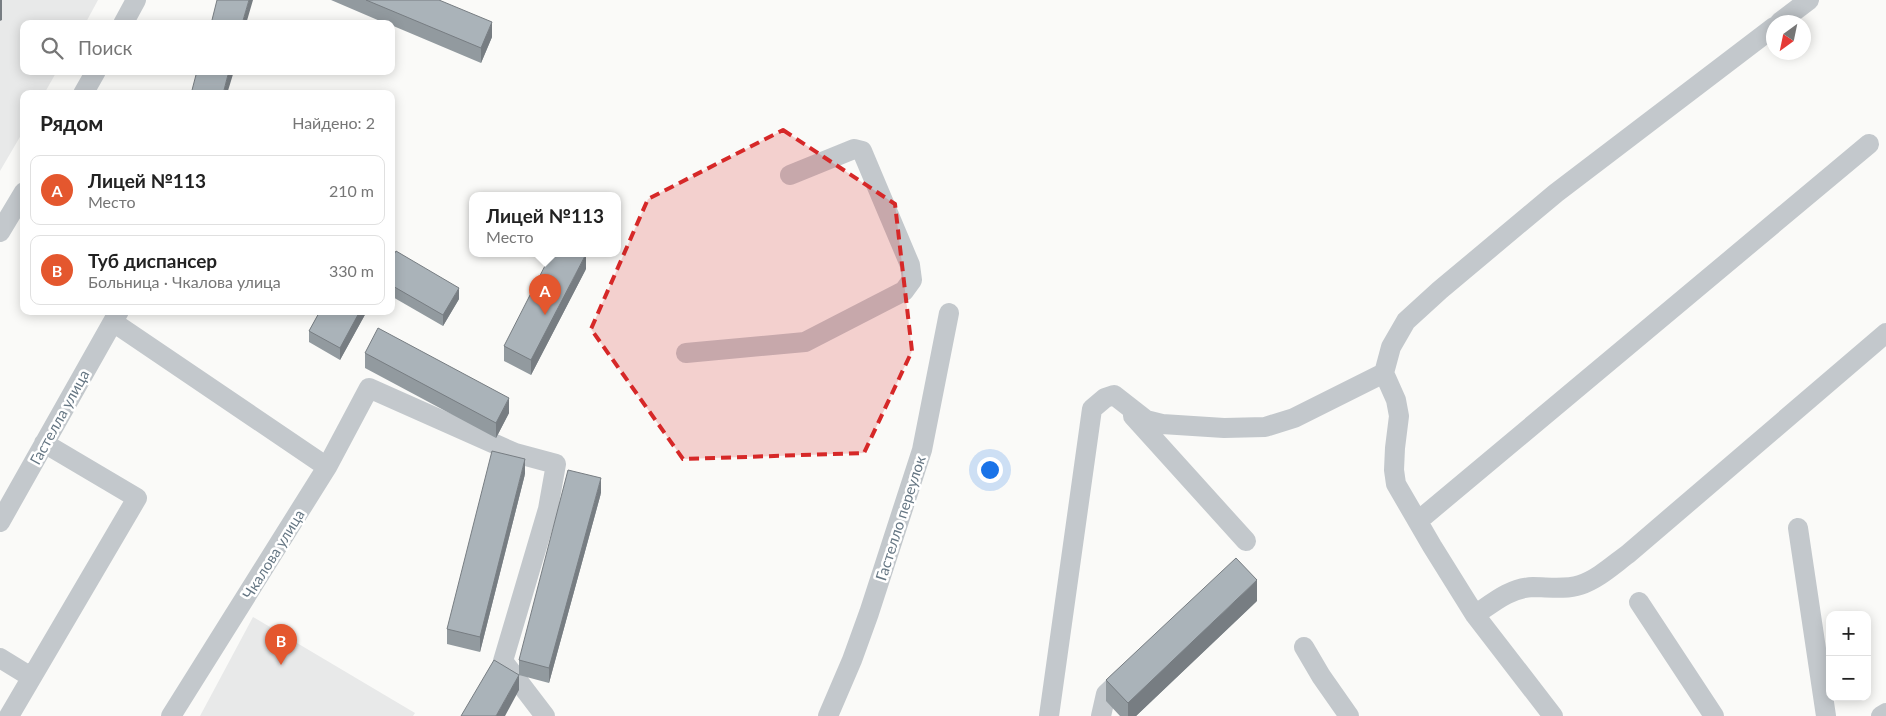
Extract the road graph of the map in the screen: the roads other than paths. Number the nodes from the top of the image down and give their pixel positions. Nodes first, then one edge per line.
1 (136, 0) edge
2 (1809, 0) edge
3 (1789, 15) edge
4 (125, 20) edge
5 (1766, 33) edge
6 (94, 75) edge
7 (85, 90) edge
8 (1869, 144) dead end
9 (790, 175) dead end
10 (20, 199) edge
11 (0, 232) edge
12 (949, 313) dead end
13 (116, 317) edge
14 (1886, 333) edge
15 (686, 353) dead end
16 (1384, 373) junction
17 (1114, 395) junction
18 (44, 443) junction
19 (327, 467) junction
20 (1418, 520) junction
21 (0, 522) edge
22 (1798, 528) dead end
23 (1246, 541) dead end
24 (1639, 602) dead end
25 (1475, 615) junction
26 (1304, 647) dead end
27 (0, 658) edge
28 (1141, 661) edge
29 (31, 677) junction
30 (1886, 713) edge
31 (9, 716) edge
32 (171, 716) edge
33 (545, 716) edge
34 (828, 716) edge
35 (1049, 716) edge
36 (1102, 716) edge
37 (1350, 716) edge
38 (1553, 716) edge
39 (1714, 716) edge
40 (1826, 716) edge
41 (1881, 716) edge

1 - 4 street
2 - 3 street
5 - 16 street
6 - 7 street
8 - 20 street
9 - 15 street
10 - 11 street
12 - 34 street, Гастелло переулок
13 - 18 street, Гастелла улица
13 - 19 street
14 - 25 street
16 - 17 street
16 - 20 street
17 - 23 street
17 - 35 street
18 - 21 street, Гастелла улица
18 - 29 street
19 - 32 street, Чкалова улица
19 - 33 street, Чкалова улица
20 - 25 street
22 - 40 street
24 - 39 street
25 - 38 street
26 - 37 street
27 - 29 street
28 - 36 street
29 - 31 street
30 - 41 street

